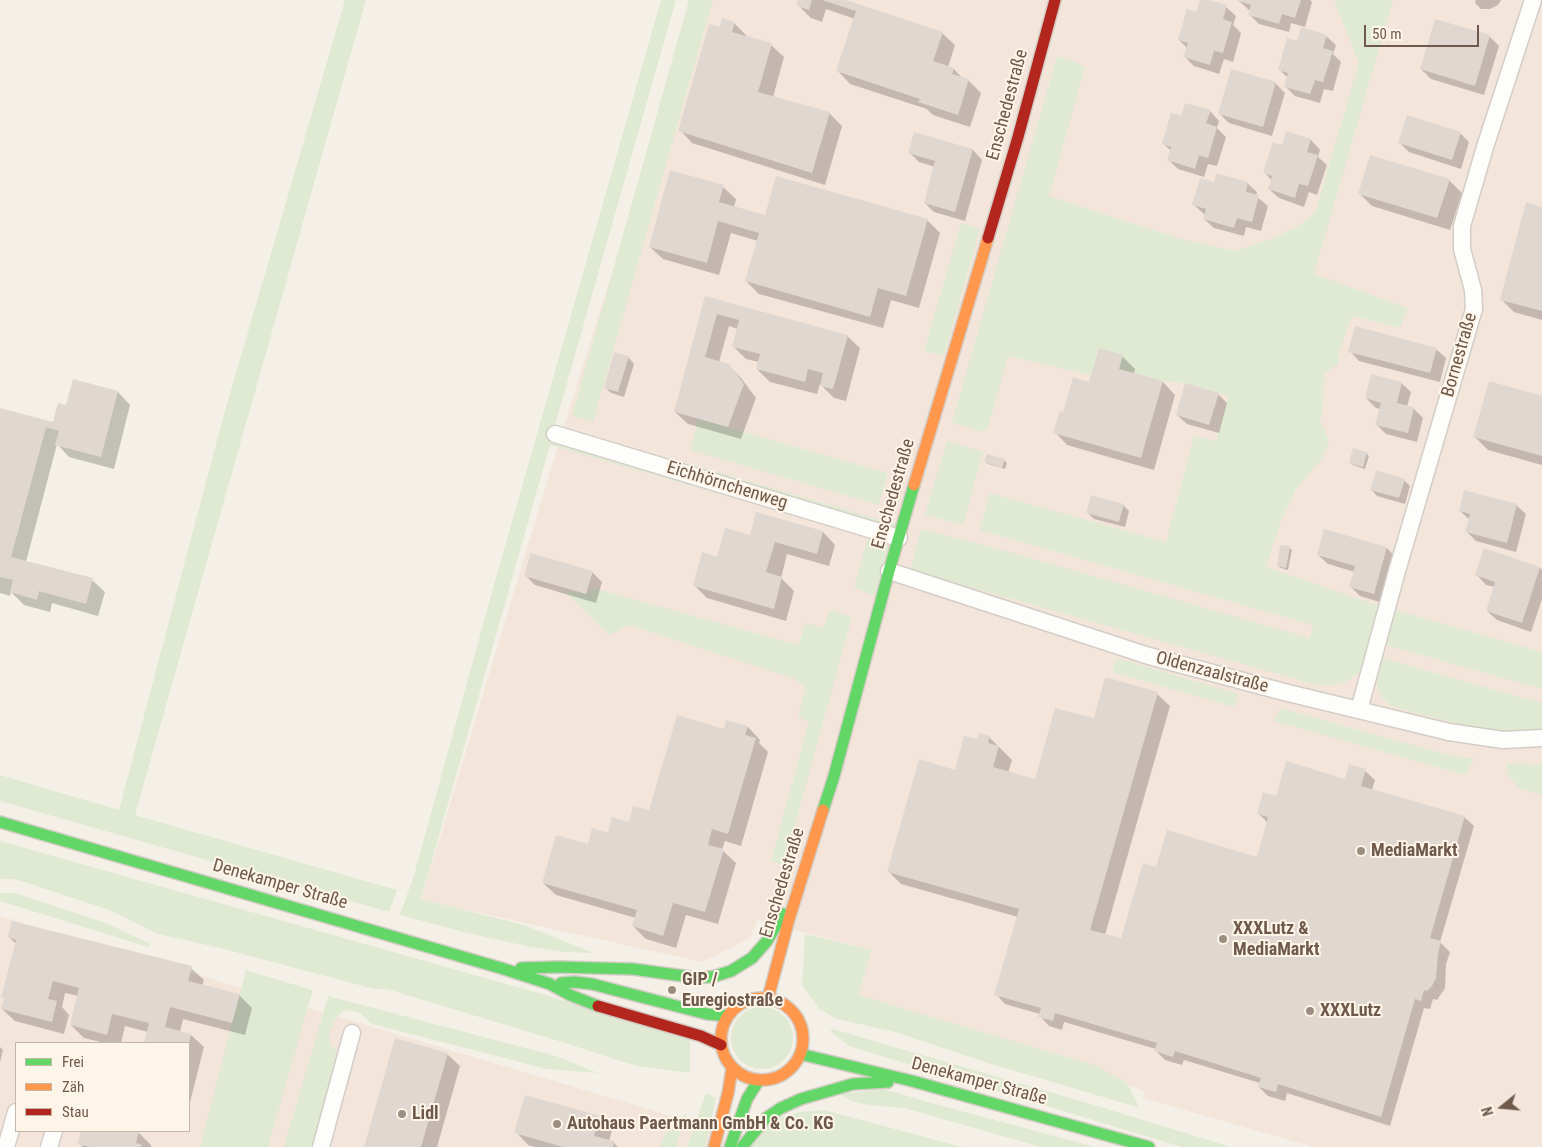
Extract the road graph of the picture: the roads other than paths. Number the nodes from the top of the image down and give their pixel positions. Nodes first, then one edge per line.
1 (1055, 0) edge
2 (1533, 0) edge
3 (555, 434) dead end
4 (899, 538) junction
5 (889, 571) junction
6 (1359, 710) junction
7 (1542, 738) edge
8 (0, 822) edge
9 (800, 885) junction
10 (504, 969) junction
11 (550, 984) junction
12 (768, 998) junction
13 (728, 1016) junction
14 (352, 1033) dead end
15 (721, 1045) junction
16 (800, 1054) junction
17 (732, 1068) junction
18 (759, 1080) junction
19 (912, 1081) junction
20 (15, 1116) edge
21 (54, 1132) edge
22 (6, 1147) edge
23 (49, 1147) edge
24 (322, 1147) edge
25 (714, 1147) edge
26 (730, 1147) edge
27 (742, 1147) edge
28 (1149, 1147) edge

1 - 4 street, Enschedestraße
2 - 6 street, Bornestraße
3 - 4 street, Eichhörnchenweg
4 - 5 street, Enschedestraße
5 - 6 street, Oldenzaalstraße
5 - 9 street, Enschedestraße
6 - 7 street, Oldenzaalstraße
8 - 10 street, Denekamper Straße
9 - 10 street
9 - 12 street, Enschedestraße
10 - 11 street, Denekamper Straße
11 - 13 street, Denekamper Straße
11 - 15 street, Denekamper Straße
12 - 13 street
12 - 16 street
13 - 15 street
14 - 24 street
15 - 17 street
16 - 18 street
16 - 19 street, Denekamper Straße
17 - 18 street
17 - 25 street
18 - 26 street
19 - 27 street
19 - 28 street, Denekamper Straße
20 - 22 street
21 - 23 street

